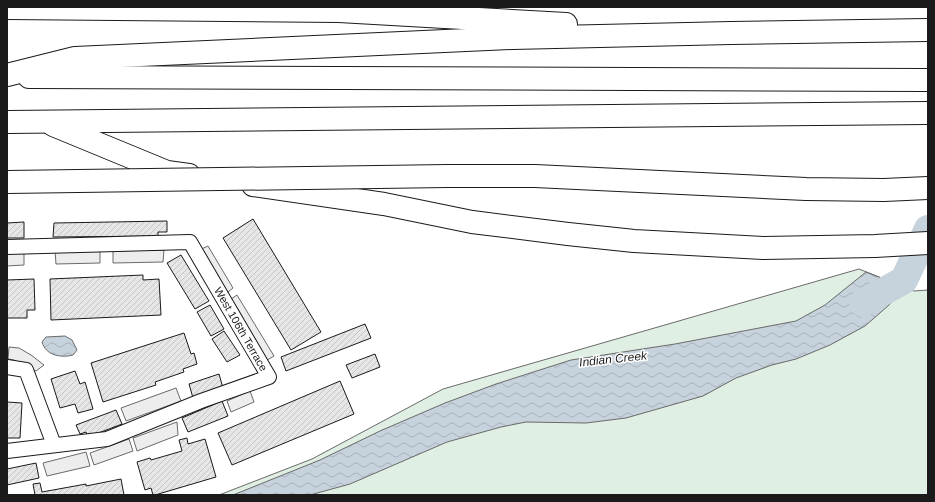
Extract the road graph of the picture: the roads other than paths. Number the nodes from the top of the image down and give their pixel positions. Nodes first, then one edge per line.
1 (7, 8) edge
2 (928, 30) edge
3 (731, 33) junction
4 (7, 76) edge
5 (928, 80) edge
6 (928, 113) edge
7 (7, 122) edge
8 (44, 122) junction
9 (7, 182) edge
10 (928, 188) edge
11 (928, 243) edge
12 (7, 247) edge
13 (7, 367) edge
14 (54, 445) junction
15 (7, 450) edge

1 - 3 highway
2 - 3 highway
3 - 4 highway
4 - 5 highway
6 - 8 highway
7 - 8 highway
8 - 11 highway
9 - 10 highway, bridge
12 - 14 street, West 106th Terrace
13 - 14 street
14 - 15 street, West 106th Terrace

